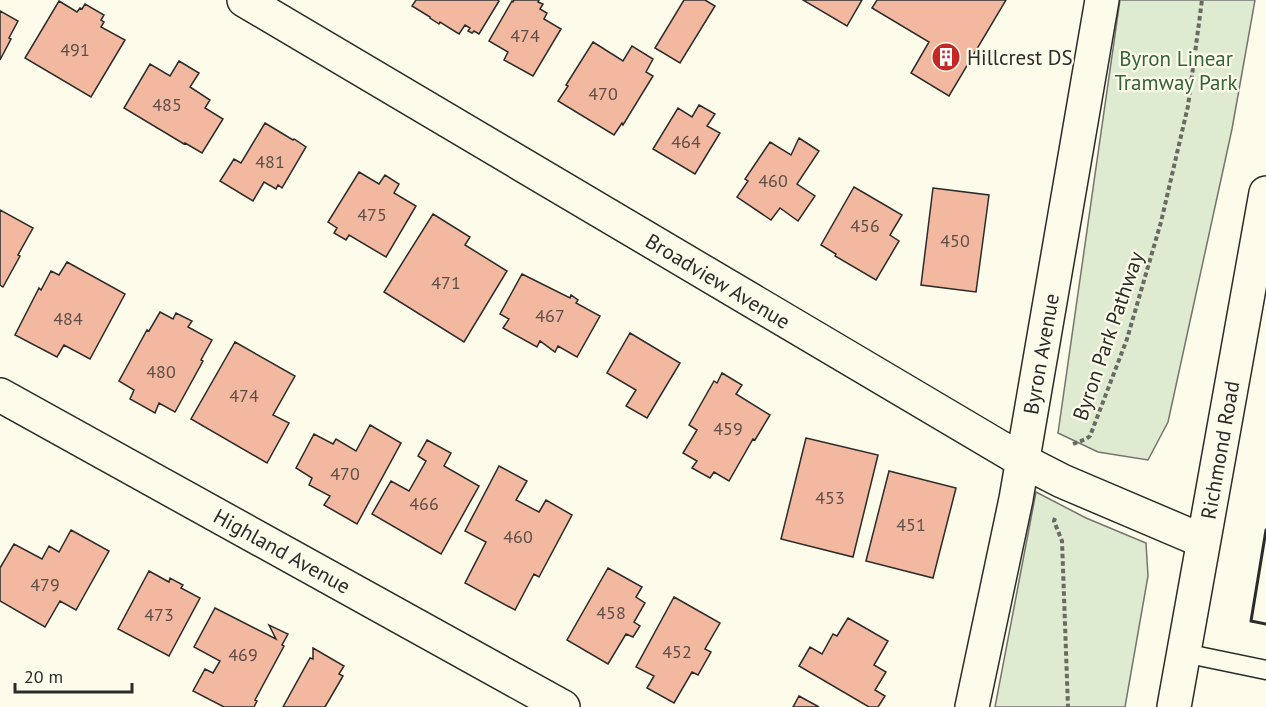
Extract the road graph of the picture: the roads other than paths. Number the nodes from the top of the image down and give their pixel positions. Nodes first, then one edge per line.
1 (244, 0) edge
2 (1102, 0) edge
3 (1266, 193) edge
4 (0, 395) edge
5 (1023, 461) junction
6 (1203, 541) junction
7 (1184, 653) junction
8 (1266, 670) edge
9 (563, 707) edge
10 (972, 707) edge
11 (1174, 707) edge

1 - 5 street, Broadview Avenue
2 - 5 street, Byron Avenue
3 - 6 street, Richmond Road
4 - 9 street, Highland Avenue
5 - 6 street, Broadview Avenue
5 - 10 street, Byron Avenue
6 - 7 street, Richmond Road
7 - 8 lane
7 - 11 street, Richmond Road

